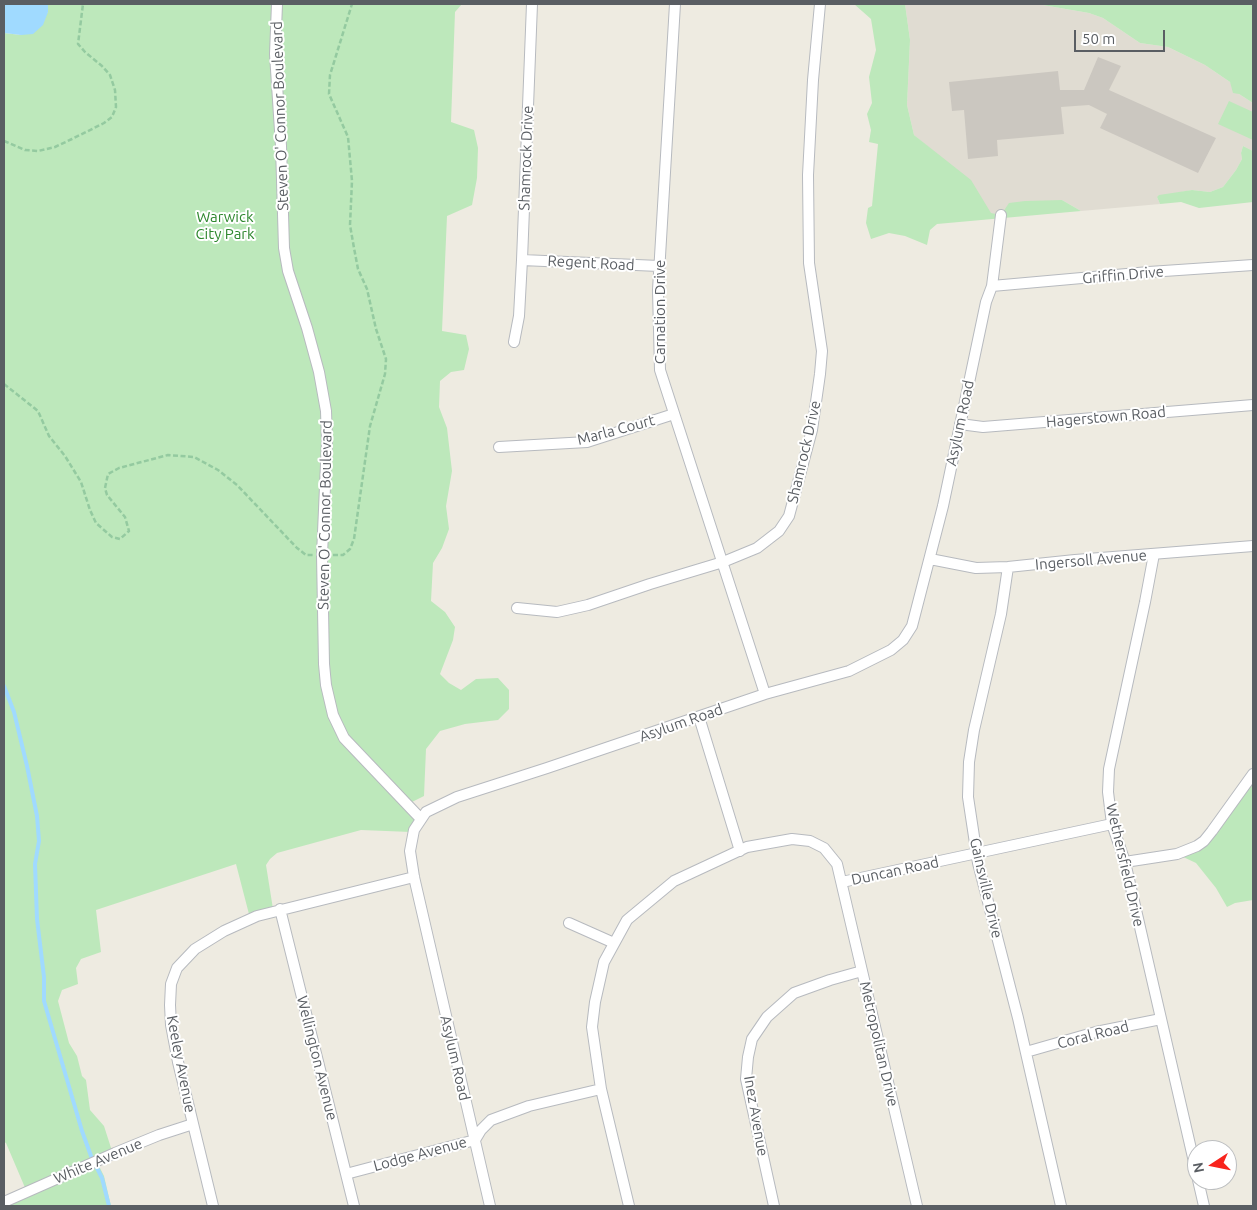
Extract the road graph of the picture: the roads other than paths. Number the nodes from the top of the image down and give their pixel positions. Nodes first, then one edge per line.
1 (277, 4) edge
2 (532, 4) edge
3 (675, 4) edge
4 (820, 4) edge
5 (1001, 215) dead end
6 (522, 260) junction
7 (1253, 265) edge
8 (659, 266) junction
9 (992, 286) junction
10 (514, 342) dead end
11 (1253, 405) edge
12 (674, 414) junction
13 (960, 424) junction
14 (499, 447) dead end
15 (1253, 546) edge
16 (1154, 554) junction
17 (930, 559) junction
18 (723, 562) junction
19 (1008, 567) junction
20 (517, 608) dead end
21 (765, 694) junction
22 (699, 717) junction
23 (1253, 774) edge
24 (421, 819) junction
25 (1112, 824) junction
26 (740, 850) junction
27 (976, 854) junction
28 (1125, 862) junction
29 (414, 877) junction
30 (842, 882) junction
31 (280, 909) junction
32 (569, 923) dead end
33 (614, 942) junction
34 (862, 971) junction
35 (1161, 1019) junction
36 (1026, 1052) junction
37 (601, 1089) junction
38 (193, 1124) junction
39 (474, 1140) junction
40 (1189, 1140) edge
41 (346, 1174) junction
42 (1200, 1190) edge
43 (4, 1202) edge
44 (213, 1206) edge
45 (354, 1206) edge
46 (490, 1206) edge
47 (630, 1206) edge
48 (774, 1206) edge
49 (917, 1206) edge
50 (1061, 1206) edge
51 (1204, 1206) edge

1 - 24 street, Steven O' Connor Boulevard
2 - 6 street, Shamrock Drive
3 - 8 street, Carnation Drive
4 - 18 street, Shamrock Drive
5 - 9 street, Asylum Road
6 - 8 street, Regent Road
6 - 10 street, Shamrock Drive
7 - 9 street, Griffin Drive
8 - 12 street, Carnation Drive
9 - 13 street, Asylum Road
11 - 13 street, Hagerstown Road
12 - 14 street, Marla Court
12 - 18 street, Carnation Drive
13 - 17 street, Asylum Road
15 - 16 street, Ingersoll Avenue
16 - 19 street, Ingersoll Avenue
16 - 25 street, Wethersfield Drive
17 - 19 street, Ingersoll Avenue
17 - 21 street, Asylum Road
18 - 20 street, Shamrock Drive
18 - 21 street, Carnation Drive
19 - 27 street, Gainsville Drive
21 - 22 street, Asylum Road
22 - 24 street, Asylum Road
22 - 26 street
23 - 28 street
24 - 29 street, Asylum Road
25 - 27 street, Duncan Road
25 - 28 street, Wethersfield Drive
26 - 30 street, Duncan Road
26 - 33 street, Duncan Road
27 - 30 street, Duncan Road
27 - 36 street, Gainsville Drive
28 - 35 street, Wethersfield Drive
29 - 31 street, Keeley Avenue
29 - 39 street, Asylum Road
30 - 34 street, Metropolitan Drive
31 - 38 street, Keeley Avenue
31 - 41 street, Wellington Avenue
32 - 33 street
33 - 37 street, Duncan Road
34 - 48 street, Inez Avenue
34 - 49 street, Metropolitan Drive
35 - 36 street, Coral Road
35 - 40 street, Wethersfield Drive
36 - 50 street, Gainsville Drive
37 - 39 street, Lodge Avenue
37 - 47 street, Duncan Road
38 - 43 street, White Avenue
38 - 44 street, Keeley Avenue
39 - 41 street, Lodge Avenue
39 - 46 street, Asylum Road
41 - 45 street, Wellington Avenue
42 - 51 street

